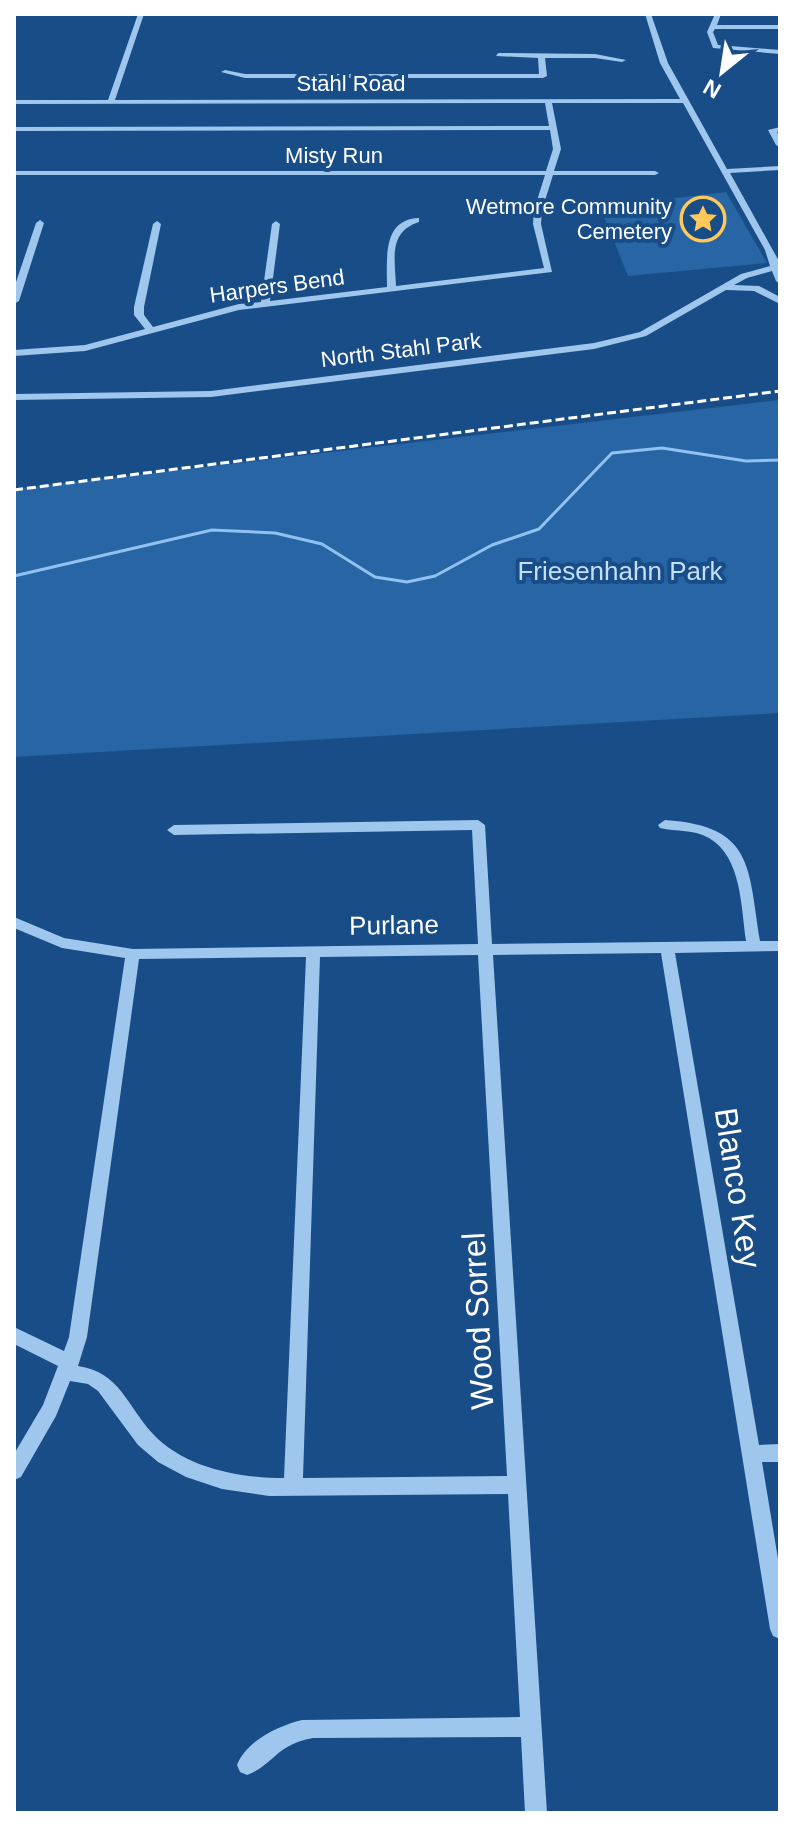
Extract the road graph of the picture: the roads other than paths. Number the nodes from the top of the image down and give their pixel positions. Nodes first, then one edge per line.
1 (141, 14) edge
2 (648, 14) edge
3 (718, 14) edge
4 (711, 27) junction
5 (780, 27) edge
6 (780, 52) edge
7 (498, 55) dead end
8 (541, 55) junction
9 (622, 60) dead end
10 (225, 72) dead end
11 (327, 76) junction
12 (327, 101) junction
13 (548, 101) junction
14 (687, 101) junction
15 (14, 102) edge
16 (111, 102) junction
17 (553, 128) junction
18 (14, 129) edge
19 (780, 129) edge
20 (780, 145) edge
21 (780, 168) edge
22 (726, 171) junction
23 (14, 173) edge
24 (551, 173) junction
25 (655, 173) dead end
26 (416, 220) dead end
27 (40, 223) dead end
28 (157, 224) dead end
29 (276, 224) dead end
30 (766, 244) junction
31 (780, 252) edge
32 (777, 266) edge
33 (780, 281) edge
34 (392, 289) junction
35 (720, 289) junction
36 (14, 301) edge
37 (780, 301) edge
38 (265, 303) junction
39 (151, 330) junction
40 (14, 353) edge
41 (14, 397) edge
42 (665, 825) dead end
43 (174, 830) dead end
44 (14, 922) edge
45 (667, 946) junction
46 (754, 946) junction
47 (780, 946) edge
48 (486, 948) junction
49 (313, 951) junction
50 (133, 954) junction
51 (14, 1335) edge
52 (68, 1368) junction
53 (780, 1453) edge
54 (751, 1454) junction
55 (14, 1471) edge
56 (517, 1485) junction
57 (293, 1487) junction
58 (780, 1629) edge
59 (531, 1727) junction
60 (247, 1765) dead end
61 (536, 1813) edge

1 - 16 street
2 - 14 street
3 - 4 street
4 - 5 street
4 - 6 street
7 - 8 street
8 - 9 street
8 - 11 street
10 - 11 street
11 - 12 street
12 - 13 street, Stahl Road
12 - 16 street, Stahl Road
13 - 14 street, Stahl Road
13 - 17 street
14 - 22 street
15 - 16 street, Stahl Road
17 - 18 street
17 - 24 street
19 - 20 street
21 - 22 street
22 - 30 street
23 - 24 street, Misty Run
24 - 25 street, Misty Run
24 - 34 street, Harpers Bend
26 - 34 street
27 - 36 street
28 - 39 street
29 - 38 street
30 - 31 street
30 - 32 street
32 - 33 street
32 - 35 street, North Stahl Park
34 - 38 street, Harpers Bend
35 - 37 street
35 - 41 street, North Stahl Park
38 - 39 street, Harpers Bend
39 - 40 street, Harpers Bend
42 - 46 street
43 - 48 street, Wood Sorrel
44 - 50 street, Purlane
45 - 46 street, Purlane
45 - 48 street, Purlane
45 - 54 street, Blanco Key
46 - 47 street, Purlane
48 - 49 street, Purlane
48 - 56 street, Wood Sorrel
49 - 50 street, Purlane
49 - 57 street
50 - 52 street
51 - 52 street
52 - 55 street
52 - 57 street
53 - 54 street
54 - 58 street, Blanco Key
56 - 57 street
56 - 59 street, Wood Sorrel
59 - 60 street
59 - 61 street, Wood Sorrel

